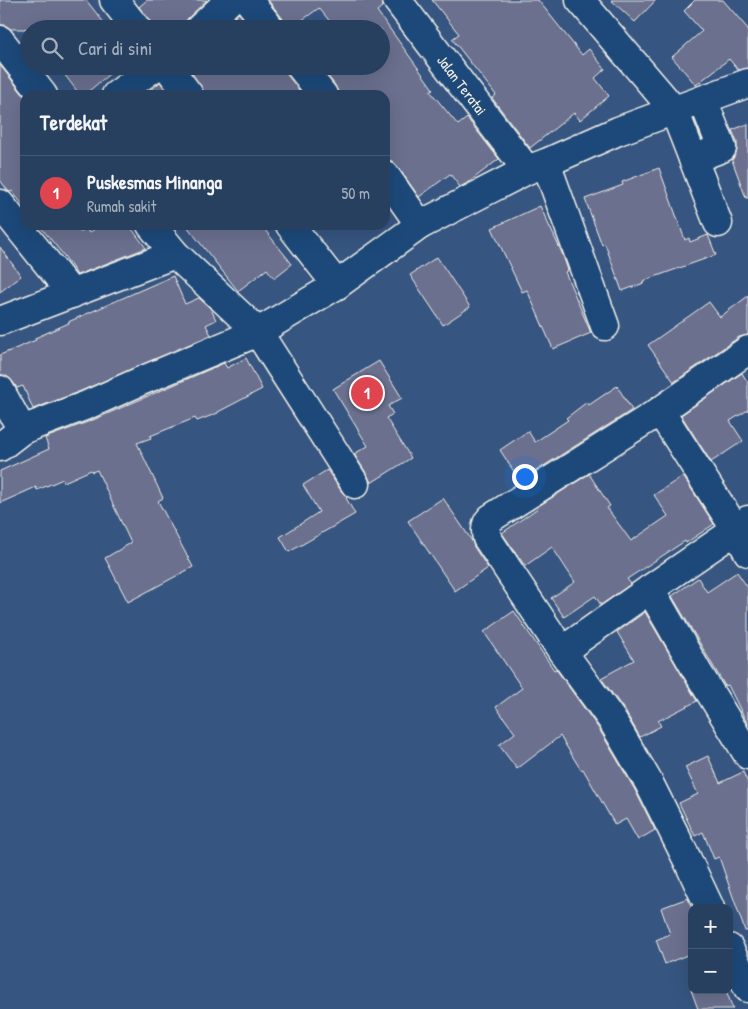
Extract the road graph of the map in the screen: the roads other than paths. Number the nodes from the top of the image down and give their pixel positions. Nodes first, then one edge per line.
1 (114, 0) edge
2 (230, 0) edge
3 (248, 0) edge
4 (397, 0) edge
5 (580, 0) edge
6 (130, 20) edge
7 (208, 20) edge
8 (263, 20) edge
9 (0, 40) edge
10 (20, 66) edge
11 (27, 75) edge
12 (144, 75) edge
13 (174, 75) edge
14 (307, 75) edge
15 (748, 83) edge
16 (39, 90) edge
17 (123, 90) edge
18 (185, 90) edge
19 (318, 90) edge
20 (703, 100) junction
21 (674, 110) junction
22 (693, 159) junction
23 (536, 166) junction
24 (390, 182) edge
25 (0, 204) edge
26 (718, 223) dead end
27 (420, 225) junction
28 (20, 229) edge
29 (21, 230) edge
30 (155, 230) edge
31 (294, 230) edge
32 (175, 254) junction
33 (337, 285) junction
34 (72, 294) junction
35 (0, 321) edge
36 (605, 326) dead end
37 (258, 332) junction
38 (748, 350) edge
39 (0, 390) edge
40 (660, 411) junction
41 (22, 430) junction
42 (0, 446) edge
43 (355, 484) dead end
44 (744, 534) edge
45 (650, 588) junction
46 (562, 651) junction
47 (748, 755) edge
48 (708, 904) edge
49 (729, 949) edge
50 (748, 988) edge

1 - 6 street
2 - 7 street
3 - 8 street
4 - 23 street, Jalan Teratai
5 - 21 street
9 - 10 street
11 - 16 street
12 - 17 street
13 - 18 street
14 - 19 street
15 - 20 street
20 - 21 street
20 - 22 street
21 - 22 street
21 - 23 street
22 - 26 street
23 - 27 street
23 - 36 street, Jalan Teratai
24 - 27 street
25 - 28 street
27 - 33 street
29 - 34 street
30 - 32 street
31 - 33 street
32 - 34 street
32 - 37 street
33 - 37 street
34 - 35 street
37 - 41 street
37 - 43 street
38 - 40 street
39 - 41 street
40 - 44 street
40 - 46 street
41 - 42 street
44 - 45 street
45 - 46 street
45 - 47 street
46 - 48 street
49 - 50 street

